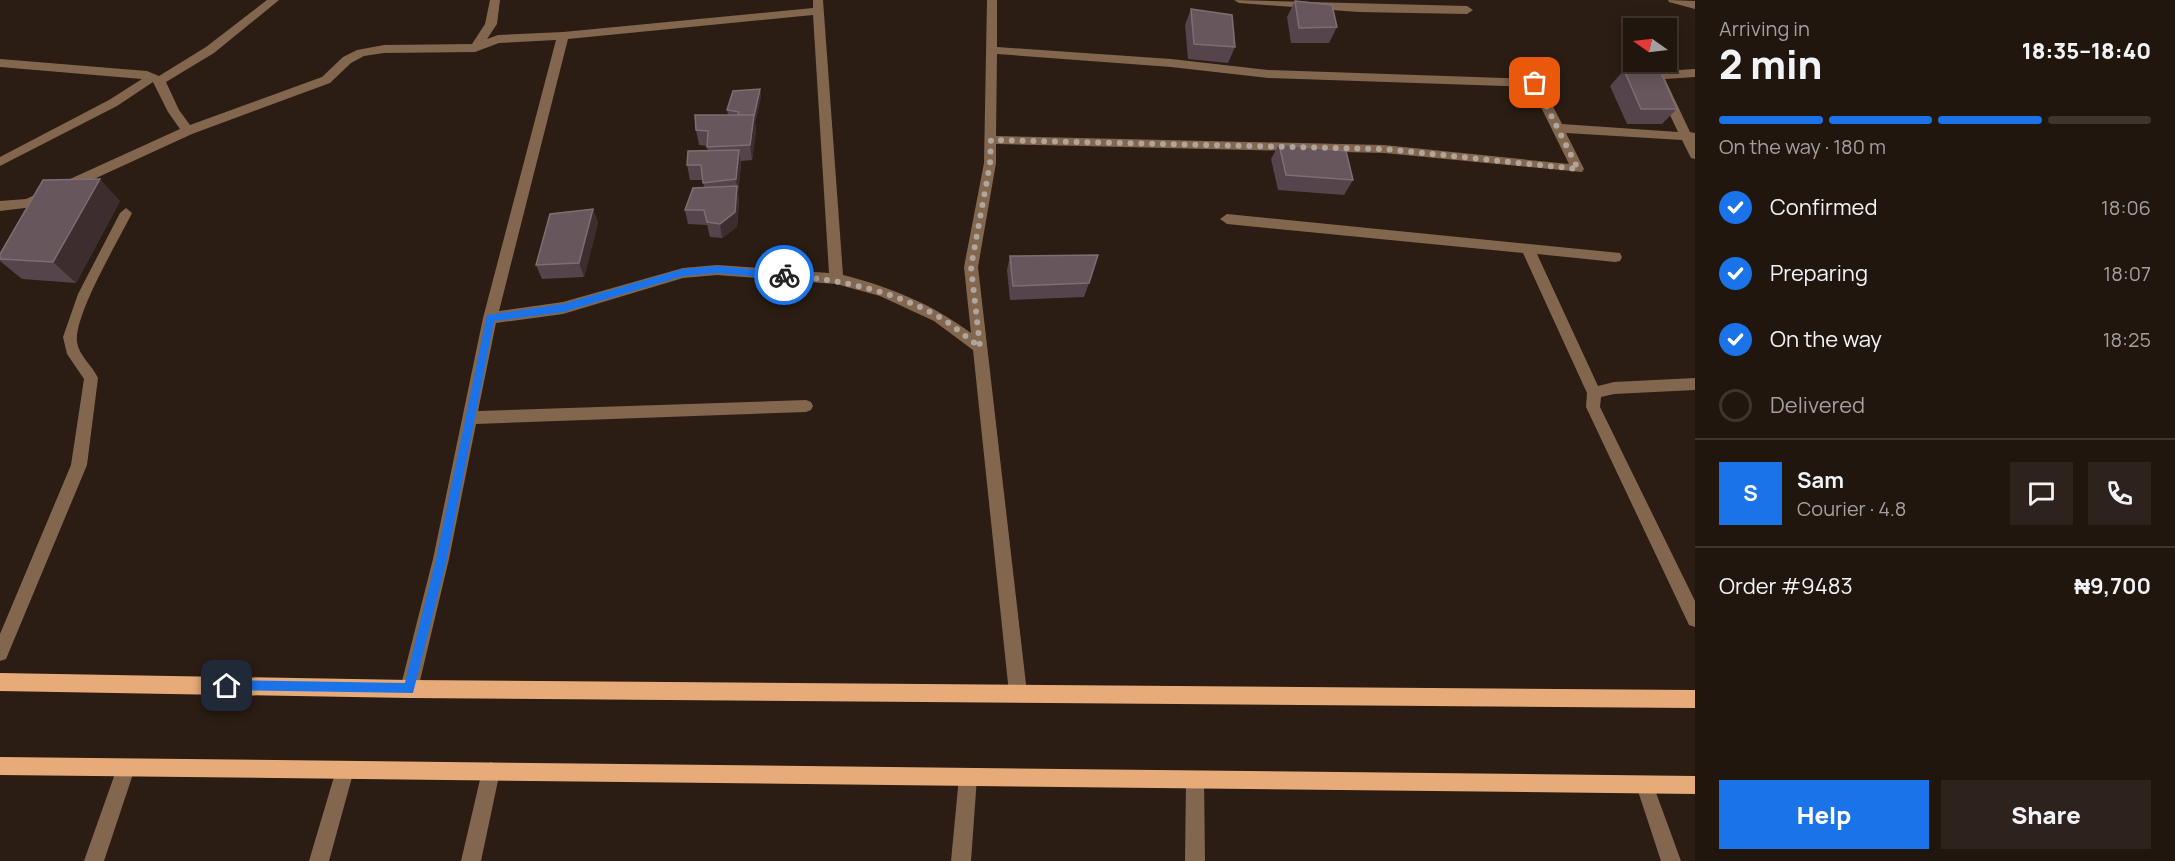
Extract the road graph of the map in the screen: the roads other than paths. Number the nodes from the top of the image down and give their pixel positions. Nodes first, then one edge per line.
1 (274, 0) edge
2 (495, 0) edge
3 (992, 0) edge
4 (1239, 0) edge
5 (1673, 0) edge
6 (1358, 4) edge
7 (817, 5) edge
8 (1695, 5) edge
9 (1467, 10) dead end
10 (563, 36) junction
11 (475, 48) junction
12 (992, 50) junction
13 (0, 63) edge
14 (1695, 73) edge
15 (156, 79) junction
16 (1557, 128) junction
17 (188, 131) junction
18 (1691, 137) edge
19 (991, 140) junction
20 (1695, 155) edge
21 (0, 162) edge
22 (0, 206) edge
23 (126, 213) dead end
24 (1227, 219) dead end
25 (1528, 249) junction
26 (1615, 257) dead end
27 (836, 279) junction
28 (490, 318) junction
29 (980, 347) junction
30 (1695, 384) edge
31 (1594, 393) junction
32 (806, 405) dead end
33 (470, 418) junction
34 (1695, 618) edge
35 (0, 653) edge
36 (0, 682) edge
37 (409, 689) junction
38 (1018, 693) junction
39 (1695, 699) edge
40 (0, 766) edge
41 (126, 768) junction
42 (345, 770) junction
43 (491, 771) junction
44 (968, 777) junction
45 (1195, 780) junction
46 (1645, 785) junction
47 (1695, 785) edge
48 (94, 861) edge
49 (320, 861) edge
50 (471, 861) edge
51 (961, 861) edge
52 (1195, 861) edge
53 (1671, 861) edge

1 - 15 street
2 - 11 street
3 - 12 street
4 - 6 street
5 - 8 street
6 - 9 street
7 - 10 street
7 - 27 street
10 - 11 street
10 - 28 street
11 - 17 street
12 - 16 street
12 - 19 street
13 - 15 street
14 - 18 street
15 - 17 street
15 - 21 street
16 - 18 street
16 - 19 street
17 - 22 street
18 - 20 street
19 - 29 street
23 - 35 street
24 - 25 street
25 - 26 street
25 - 31 street
27 - 28 street
27 - 29 street
28 - 33 street
29 - 38 street
30 - 31 street
31 - 34 street
32 - 33 street
33 - 37 street
36 - 37 main road
37 - 38 main road
38 - 39 main road
40 - 41 main road
41 - 42 main road
41 - 48 street
42 - 43 main road
42 - 49 street
43 - 44 main road
43 - 50 street
44 - 45 main road
44 - 51 street
45 - 46 main road
45 - 52 street
46 - 47 main road
46 - 53 street

